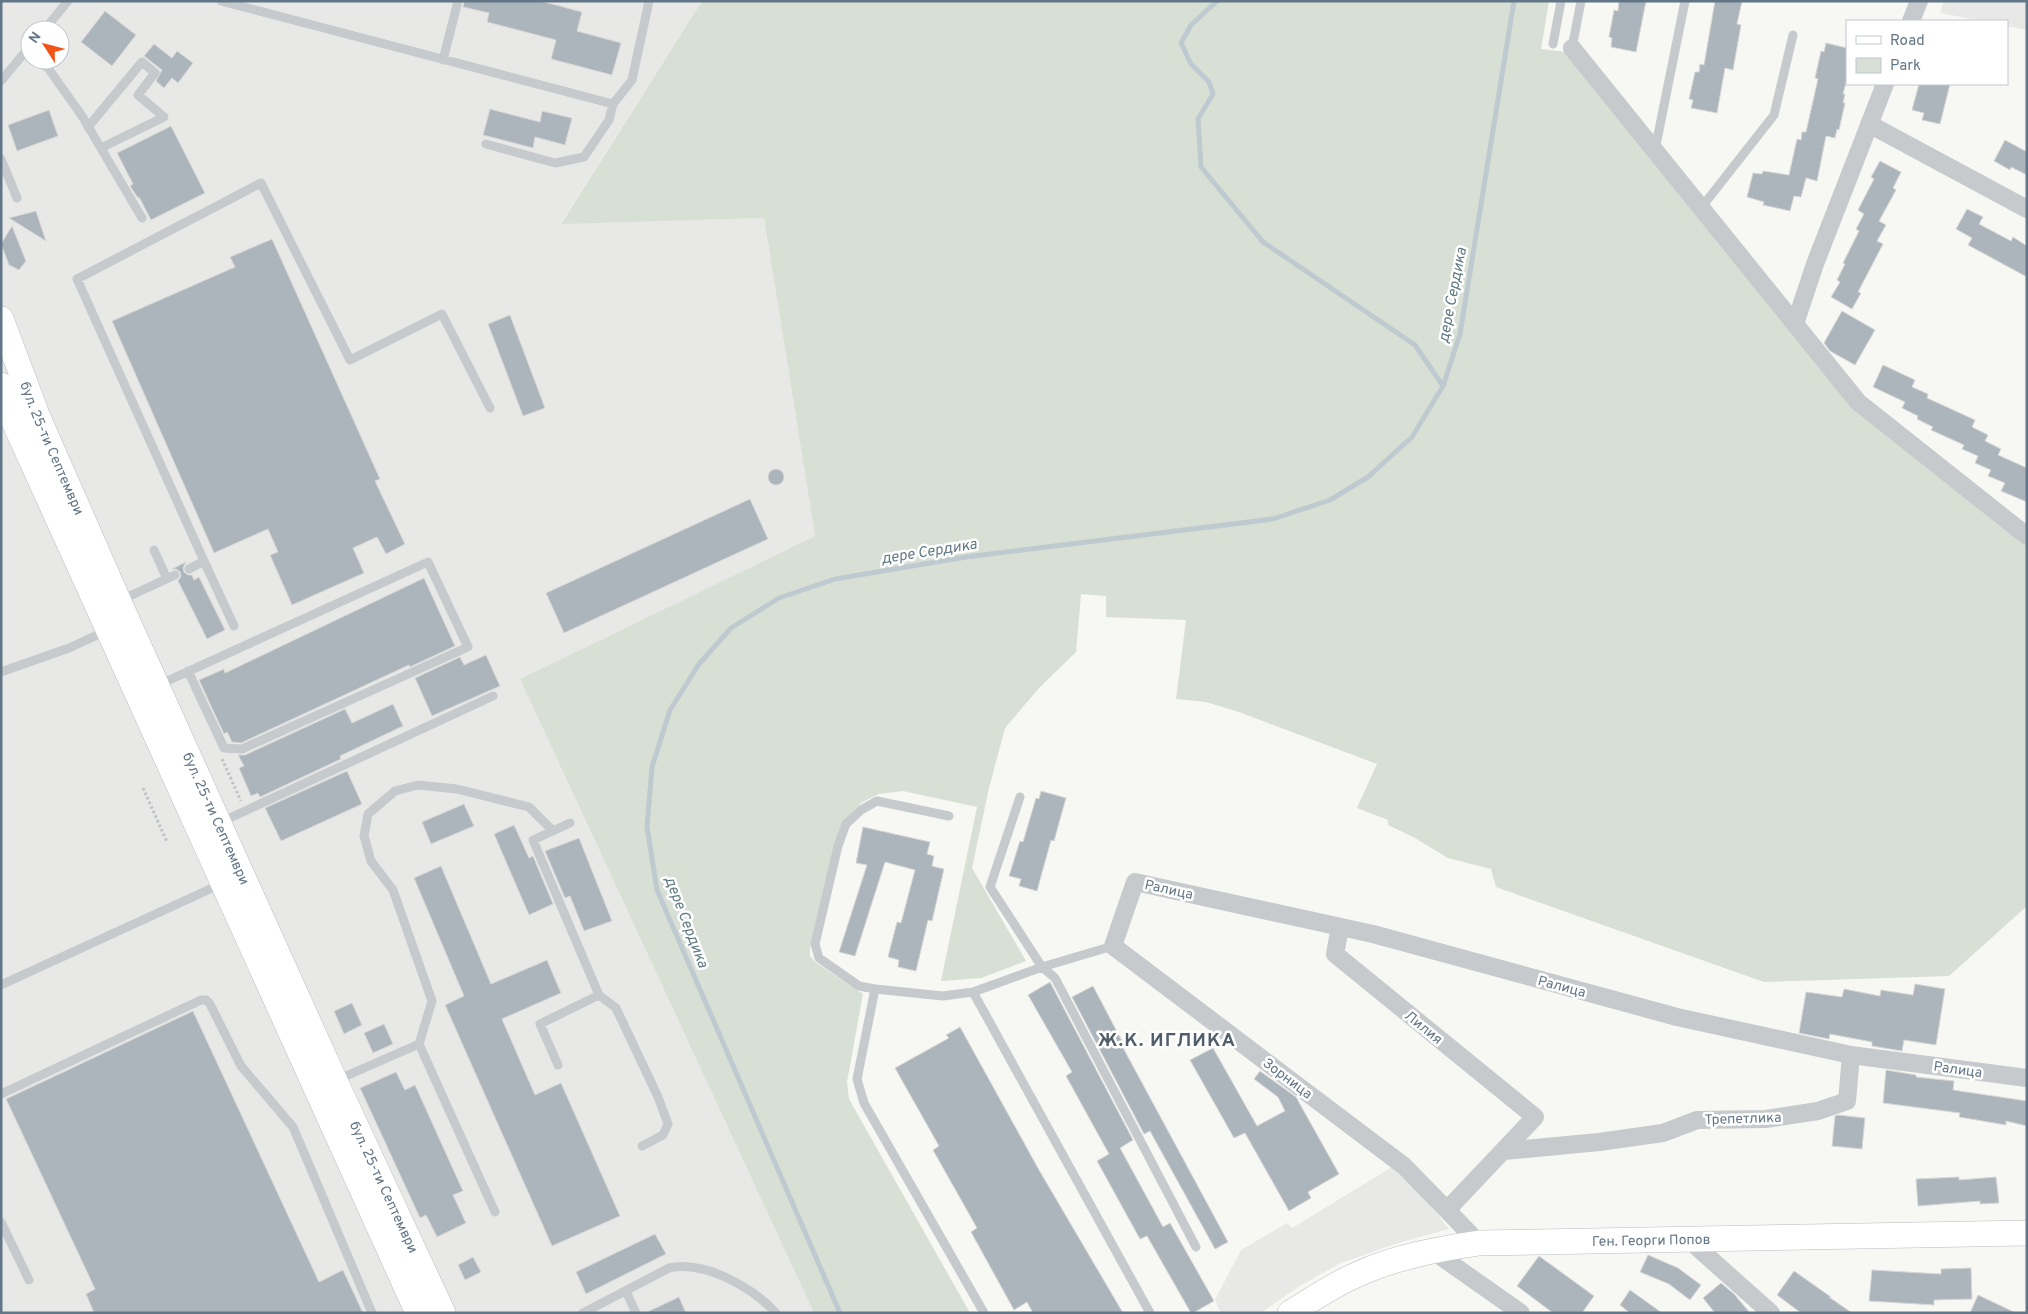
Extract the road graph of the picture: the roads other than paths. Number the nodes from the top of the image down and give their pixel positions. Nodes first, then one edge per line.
1 (68, 1) edge
2 (221, 1) edge
3 (458, 1) edge
4 (649, 1) edge
5 (1561, 1) edge
6 (1581, 1) edge
7 (1685, 1) edge
8 (1919, 1) edge
9 (52, 20) edge
10 (1911, 20) edge
11 (1792, 35) dead end
12 (1553, 44) dead end
13 (1572, 48) joint
14 (443, 60) junction
15 (20, 61) edge
16 (49, 70) edge
17 (1, 81) edge
18 (1885, 85) edge
19 (613, 104) junction
20 (1869, 124) junction
21 (88, 128) junction
22 (486, 144) dead end
23 (101, 148) junction
24 (1655, 150) junction
25 (1, 159) edge
26 (17, 198) dead end
27 (1701, 208) junction
28 (2027, 209) edge
29 (142, 218) dead end
30 (1, 319) edge
31 (1795, 324) junction
32 (1, 385) edge
33 (490, 408) dead end
34 (18, 423) edge
35 (2027, 536) edge
36 (154, 550) dead end
37 (204, 561) junction
38 (189, 568) dead end
39 (118, 602) junction
40 (234, 626) dead end
41 (108, 630) junction
42 (1, 672) edge
43 (188, 672) junction
44 (157, 686) junction
45 (493, 696) dead end
46 (1020, 797) dead end
47 (948, 816) dead end
48 (218, 823) junction
49 (570, 823) dead end
50 (552, 830) junction
51 (223, 883) junction
52 (1340, 927) junction
53 (1113, 946) junction
54 (1042, 966) junction
55 (1, 985) edge
56 (875, 989) junction
57 (973, 992) junction
58 (599, 995) junction
59 (419, 1044) junction
60 (1851, 1055) junction
61 (558, 1065) dead end
62 (2027, 1078) edge
63 (334, 1081) junction
64 (1, 1094) edge
65 (642, 1146) dead end
66 (1504, 1150) junction
67 (1447, 1210) junction
68 (495, 1212) dead end
69 (1, 1222) edge
70 (2027, 1233) edge
71 (1689, 1240) junction
72 (1479, 1242) junction
73 (1196, 1247) dead end
74 (1433, 1251) junction
75 (28, 1280) dead end
76 (626, 1291) junction
77 (372, 1313) edge
78 (418, 1313) edge
79 (444, 1313) edge
80 (583, 1313) edge
81 (636, 1313) edge
82 (776, 1313) edge
83 (984, 1313) edge
84 (1150, 1313) edge
85 (1290, 1313) edge
86 (1521, 1313) edge
87 (1771, 1313) edge

1 - 9 lane
2 - 14 lane
3 - 14 lane
4 - 19 lane
5 - 12 lane
6 - 13 lane
7 - 24 lane
8 - 10 street
11 - 27 lane
13 - 24 street
14 - 19 lane
15 - 17 lane
16 - 21 lane
18 - 20 street
19 - 22 lane
20 - 28 street
20 - 31 street
21 - 23 lane
21 - 23 lane
23 - 29 lane
24 - 27 street
25 - 26 lane
27 - 31 street
30 - 34 main road, бул. 25-ти Септември
31 - 35 street
32 - 34 main road, бул. 25-ти Септември
33 - 37 lane
34 - 39 main road, бул. 25-ти Септември
34 - 41 main road, бул. 25-ти Септември
36 - 39 lane
37 - 38 lane
37 - 40 lane
39 - 44 main road, бул. 25-ти Септември
41 - 42 lane
41 - 51 main road, бул. 25-ти Септември
43 - 43 lane
43 - 44 lane
44 - 48 main road, бул. 25-ти Септември
45 - 48 lane
46 - 54 lane
47 - 56 lane
48 - 63 main road, бул. 25-ти Септември
49 - 50 lane
50 - 58 lane
50 - 59 lane
51 - 55 lane
51 - 78 main road, бул. 25-ти Септември
52 - 53 street, Ралица
52 - 60 street, Ралица
52 - 66 street, Лилия
53 - 54 lane
53 - 67 street, Зорница
54 - 57 lane
54 - 73 lane
56 - 57 lane
56 - 83 lane
57 - 84 lane
58 - 61 lane
58 - 65 lane
59 - 63 lane
59 - 68 lane
60 - 62 street, Ралица
60 - 66 street, Трепетлика
63 - 79 main road, бул. 25-ти Септември
64 - 77 lane
66 - 67 street
67 - 72 street, Зорница
69 - 75 lane
70 - 71 main road, Ген. Георги Попов
71 - 72 main road, Ген. Георги Попов
71 - 87 street
72 - 74 main road, Ген. Георги Попов
74 - 85 main road, Ген. Георги Попов
74 - 86 street
76 - 80 lane
76 - 81 lane
76 - 82 lane

